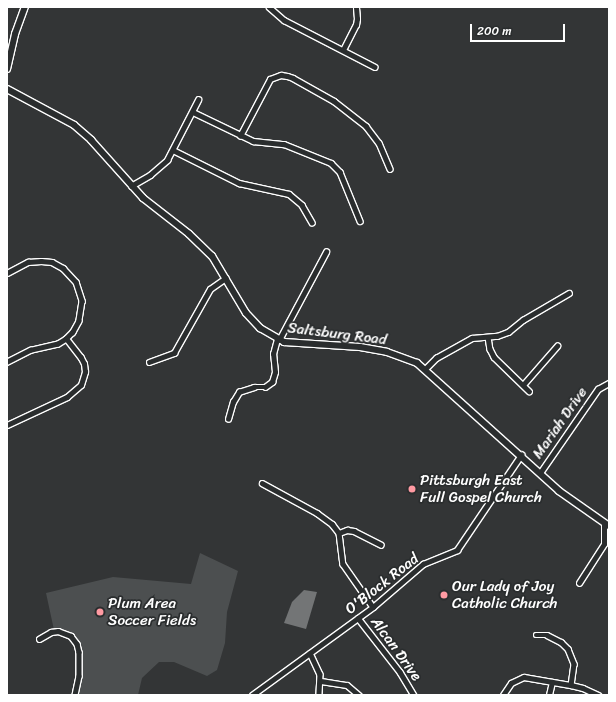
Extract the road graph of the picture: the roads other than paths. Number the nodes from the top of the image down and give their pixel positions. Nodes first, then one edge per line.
1 (25, 7) edge
2 (269, 7) edge
3 (356, 7) edge
4 (343, 50) junction
5 (375, 67) dead end
6 (7, 69) edge
7 (7, 89) edge
8 (198, 100) dead end
9 (193, 112) junction
10 (240, 136) junction
11 (173, 150) junction
12 (390, 169) dead end
13 (131, 186) junction
14 (360, 221) dead end
15 (312, 222) dead end
16 (326, 252) dead end
17 (7, 273) edge
18 (226, 278) junction
19 (569, 293) dead end
20 (488, 336) junction
21 (66, 339) junction
22 (278, 340) junction
23 (556, 346) dead end
24 (7, 362) edge
25 (149, 362) dead end
26 (424, 369) junction
27 (609, 383) edge
28 (523, 384) junction
29 (529, 391) dead end
30 (228, 419) dead end
31 (7, 425) edge
32 (521, 455) junction
33 (540, 473) junction
34 (262, 484) dead end
35 (607, 524) edge
36 (339, 533) junction
37 (381, 545) dead end
38 (580, 583) dead end
39 (373, 607) junction
40 (358, 618) junction
41 (536, 635) dead end
42 (38, 639) dead end
43 (310, 653) junction
44 (321, 681) junction
45 (552, 682) junction
46 (571, 685) junction
47 (75, 695) edge
48 (252, 695) edge
49 (319, 695) edge
50 (359, 695) edge
51 (414, 695) edge
52 (503, 695) edge
53 (549, 695) edge
54 (598, 695) edge

1 - 6 main road
2 - 4 street
3 - 4 street
4 - 5 street
7 - 13 main road, Saltsburg Road
8 - 9 street
9 - 10 street
9 - 11 street
10 - 12 street
10 - 14 street
11 - 13 street
11 - 15 street
13 - 18 main road, Saltsburg Road
16 - 22 street
17 - 21 street
18 - 22 main road, Saltsburg Road
18 - 25 street
19 - 20 street
20 - 26 street
20 - 28 street
21 - 24 street
21 - 31 street
22 - 26 main road, Saltsburg Road
22 - 30 street
23 - 28 street
26 - 32 main road, Saltsburg Road
27 - 33 street, Mariah Drive
28 - 29 street
32 - 33 main road, Saltsburg Road
32 - 39 street, O'Block Road
33 - 35 main road, Saltsburg Road
34 - 36 street
35 - 38 street
36 - 37 street
36 - 39 street
39 - 40 street, O'Block Road
40 - 43 street, O'Block Road
40 - 51 street, Alcan Drive
41 - 46 street
42 - 47 street
43 - 44 street
43 - 48 street, O'Block Road
44 - 49 street
44 - 50 street
45 - 46 street
45 - 52 street
45 - 53 street
46 - 54 street

